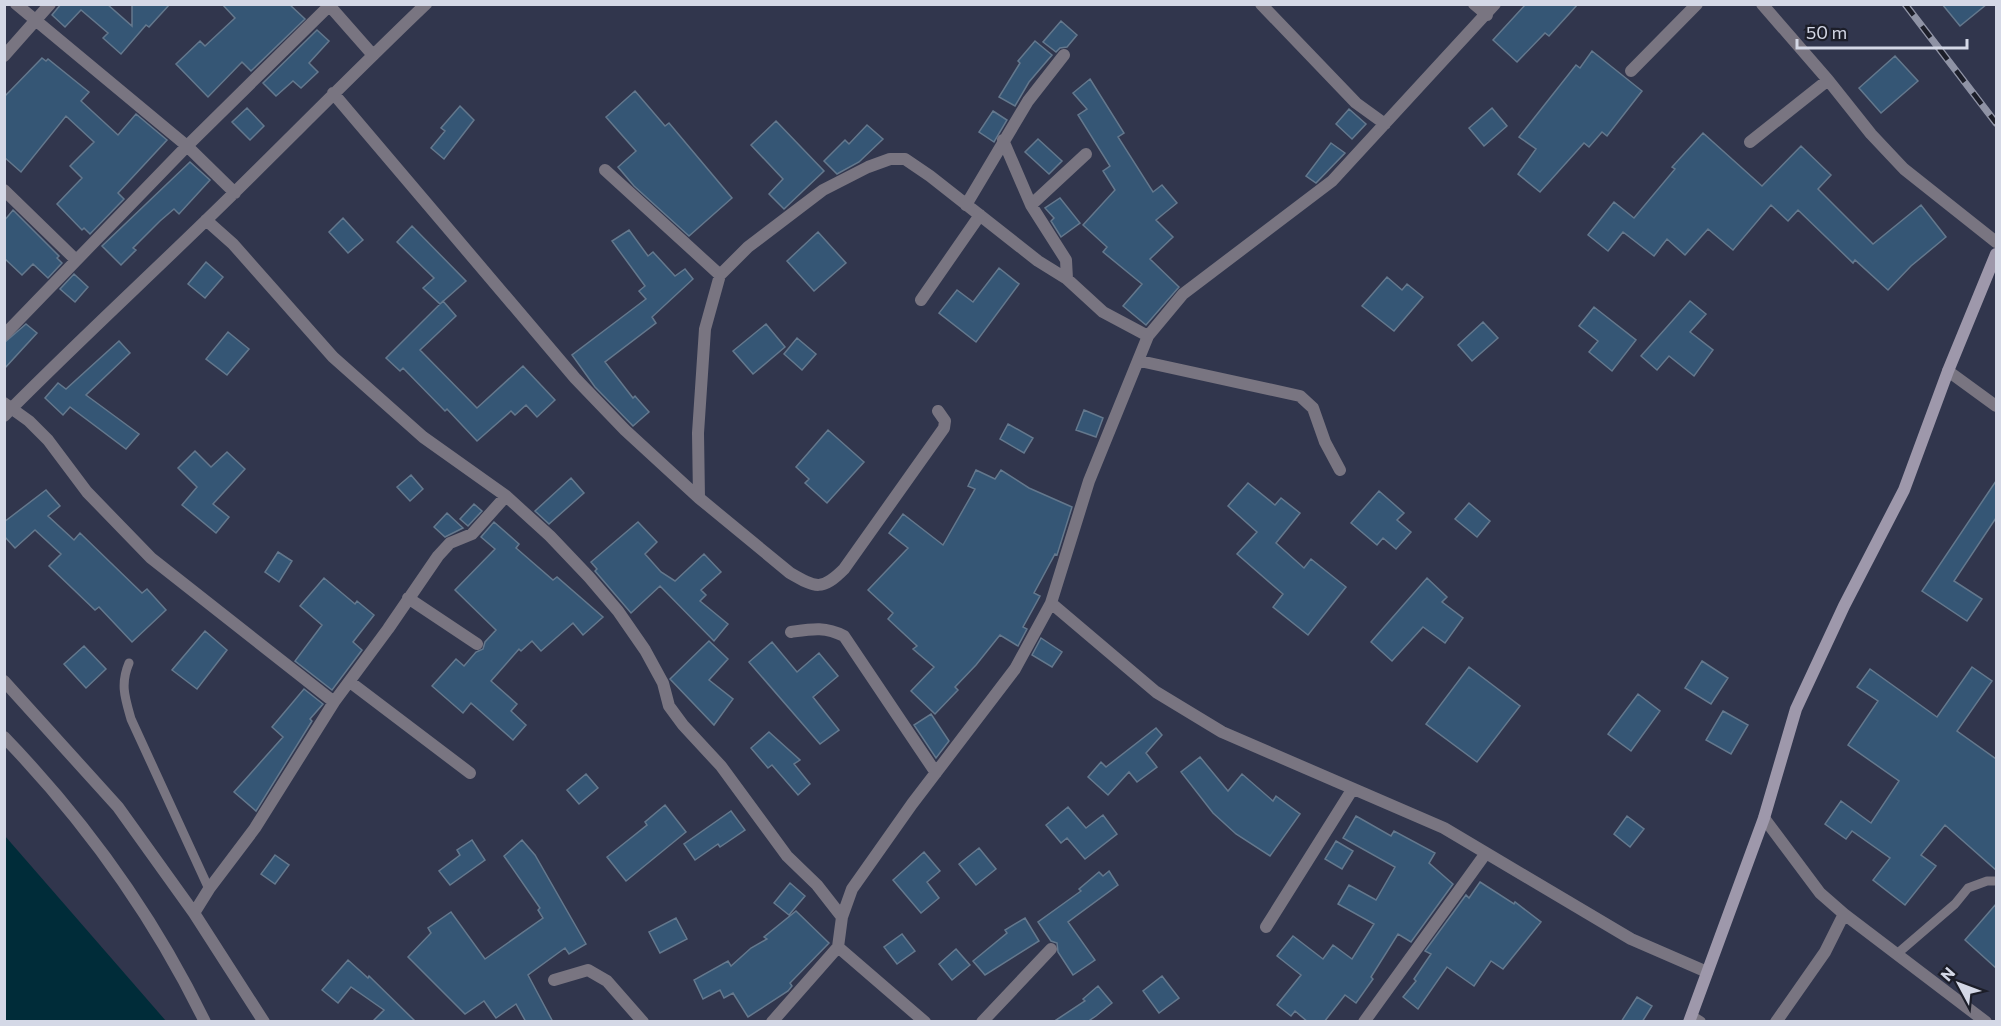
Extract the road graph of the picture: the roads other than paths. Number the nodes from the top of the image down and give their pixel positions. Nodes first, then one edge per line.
1 (16, 4) edge
2 (50, 4) edge
3 (426, 4) edge
4 (1261, 4) edge
5 (1474, 4) edge
6 (1495, 4) edge
7 (1697, 4) edge
8 (1762, 4) edge
9 (328, 5) edge
10 (1487, 15) junction
11 (35, 21) junction
12 (372, 54) junction
13 (1064, 55) dead end
14 (4, 56) edge
15 (1631, 70) dead end
16 (1828, 80) junction
17 (333, 93) junction
18 (1385, 124) junction
19 (1003, 140) junction
20 (1750, 142) dead end
21 (187, 146) junction
22 (1086, 154) dead end
23 (605, 170) dead end
24 (4, 190) edge
25 (235, 193) junction
26 (966, 205) junction
27 (1031, 205) junction
28 (980, 215) junction
29 (206, 220) junction
30 (1996, 242) edge
31 (1996, 254) edge
32 (76, 260) junction
33 (720, 275) junction
34 (1067, 279) junction
35 (921, 300) dead end
36 (4, 335) edge
37 (1148, 336) junction
38 (1140, 361) junction
39 (1948, 371) junction
40 (1996, 406) edge
41 (7, 409) edge
42 (938, 411) dead end
43 (1340, 470) dead end
44 (506, 496) junction
45 (699, 498) junction
46 (408, 598) junction
47 (1051, 603) junction
48 (791, 632) dead end
49 (477, 644) dead end
50 (129, 663) dead end
51 (4, 681) edge
52 (350, 682) junction
53 (334, 702) junction
54 (4, 737) edge
55 (470, 773) dead end
56 (936, 773) junction
57 (1352, 790) junction
58 (1764, 818) junction
59 (1486, 854) junction
60 (1996, 881) edge
61 (208, 890) junction
62 (194, 914) junction
63 (1844, 914) junction
64 (842, 917) junction
65 (1266, 927) dead end
66 (838, 947) junction
67 (1052, 948) dead end
68 (1898, 953) junction
69 (1707, 972) junction
70 (554, 980) dead end
71 (1693, 1020) edge
72 (205, 1022) edge
73 (264, 1022) edge
74 (643, 1022) edge
75 (772, 1022) edge
76 (925, 1022) edge
77 (982, 1022) edge
78 (1364, 1022) edge
79 (1776, 1022) edge
80 (1986, 1022) edge

1 - 11 street
2 - 11 street
3 - 12 street
4 - 18 street
5 - 10 street
6 - 10 street
7 - 15 street
8 - 16 street
9 - 12 street
9 - 21 street
10 - 18 street
11 - 14 street
11 - 21 street
12 - 17 street
13 - 19 street
16 - 20 street
16 - 30 street
17 - 25 street
17 - 45 street
18 - 37 street
19 - 26 street
19 - 27 street
21 - 25 street
21 - 32 street
22 - 27 street
23 - 33 street
24 - 32 street
25 - 29 street
26 - 28 street
26 - 33 street
27 - 34 street
28 - 34 street
28 - 35 street
29 - 41 street
29 - 44 street
31 - 39 street
32 - 36 street
33 - 45 street
34 - 37 street
37 - 38 street
38 - 43 street
38 - 47 street
39 - 40 street
39 - 58 street
41 - 53 street
42 - 45 street
44 - 46 street
44 - 64 street
46 - 49 street
46 - 52 street
47 - 56 street
47 - 57 street
48 - 56 street
50 - 61 lane
51 - 62 street
52 - 53 street
52 - 55 street
53 - 61 street
54 - 72 street
56 - 64 street
57 - 59 street
57 - 65 street
58 - 63 street
58 - 69 street
59 - 69 street
59 - 78 street
60 - 68 lane
61 - 62 street
62 - 73 street
63 - 68 street
63 - 79 street
64 - 66 street
66 - 75 street
66 - 76 street
67 - 77 street
68 - 80 street
69 - 71 street
70 - 74 street

